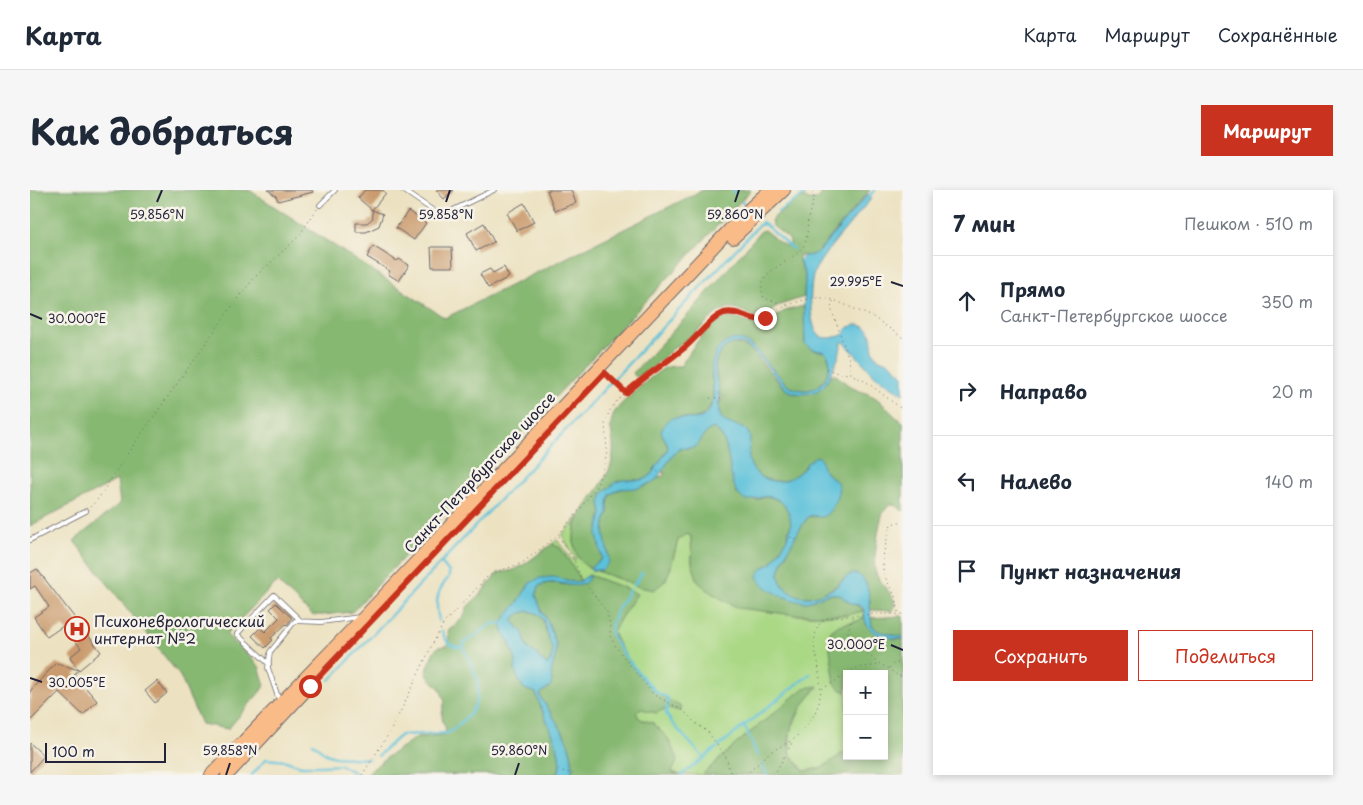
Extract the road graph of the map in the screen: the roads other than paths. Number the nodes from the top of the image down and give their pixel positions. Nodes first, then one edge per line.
1 (335, 190) edge
2 (403, 190) edge
3 (494, 190) edge
4 (770, 190) edge
5 (784, 190) edge
6 (320, 205) road end
7 (86, 511) road end
8 (30, 540) edge
9 (365, 616) junction
10 (301, 621) junction
11 (269, 664) junction
12 (281, 705) junction
13 (211, 775) edge
14 (227, 775) edge

1 - 6 lane
2 - 3 lane
4 - 9 main road, Санкт-Петербургское шоссе
5 - 14 main road, Санкт-Петербургское шоссе
7 - 8 lane
9 - 10 lane
9 - 12 main road, Санкт-Петербургское шоссе
10 - 11 lane
10 - 11 lane
11 - 12 lane
12 - 13 main road, Санкт-Петербургское шоссе

